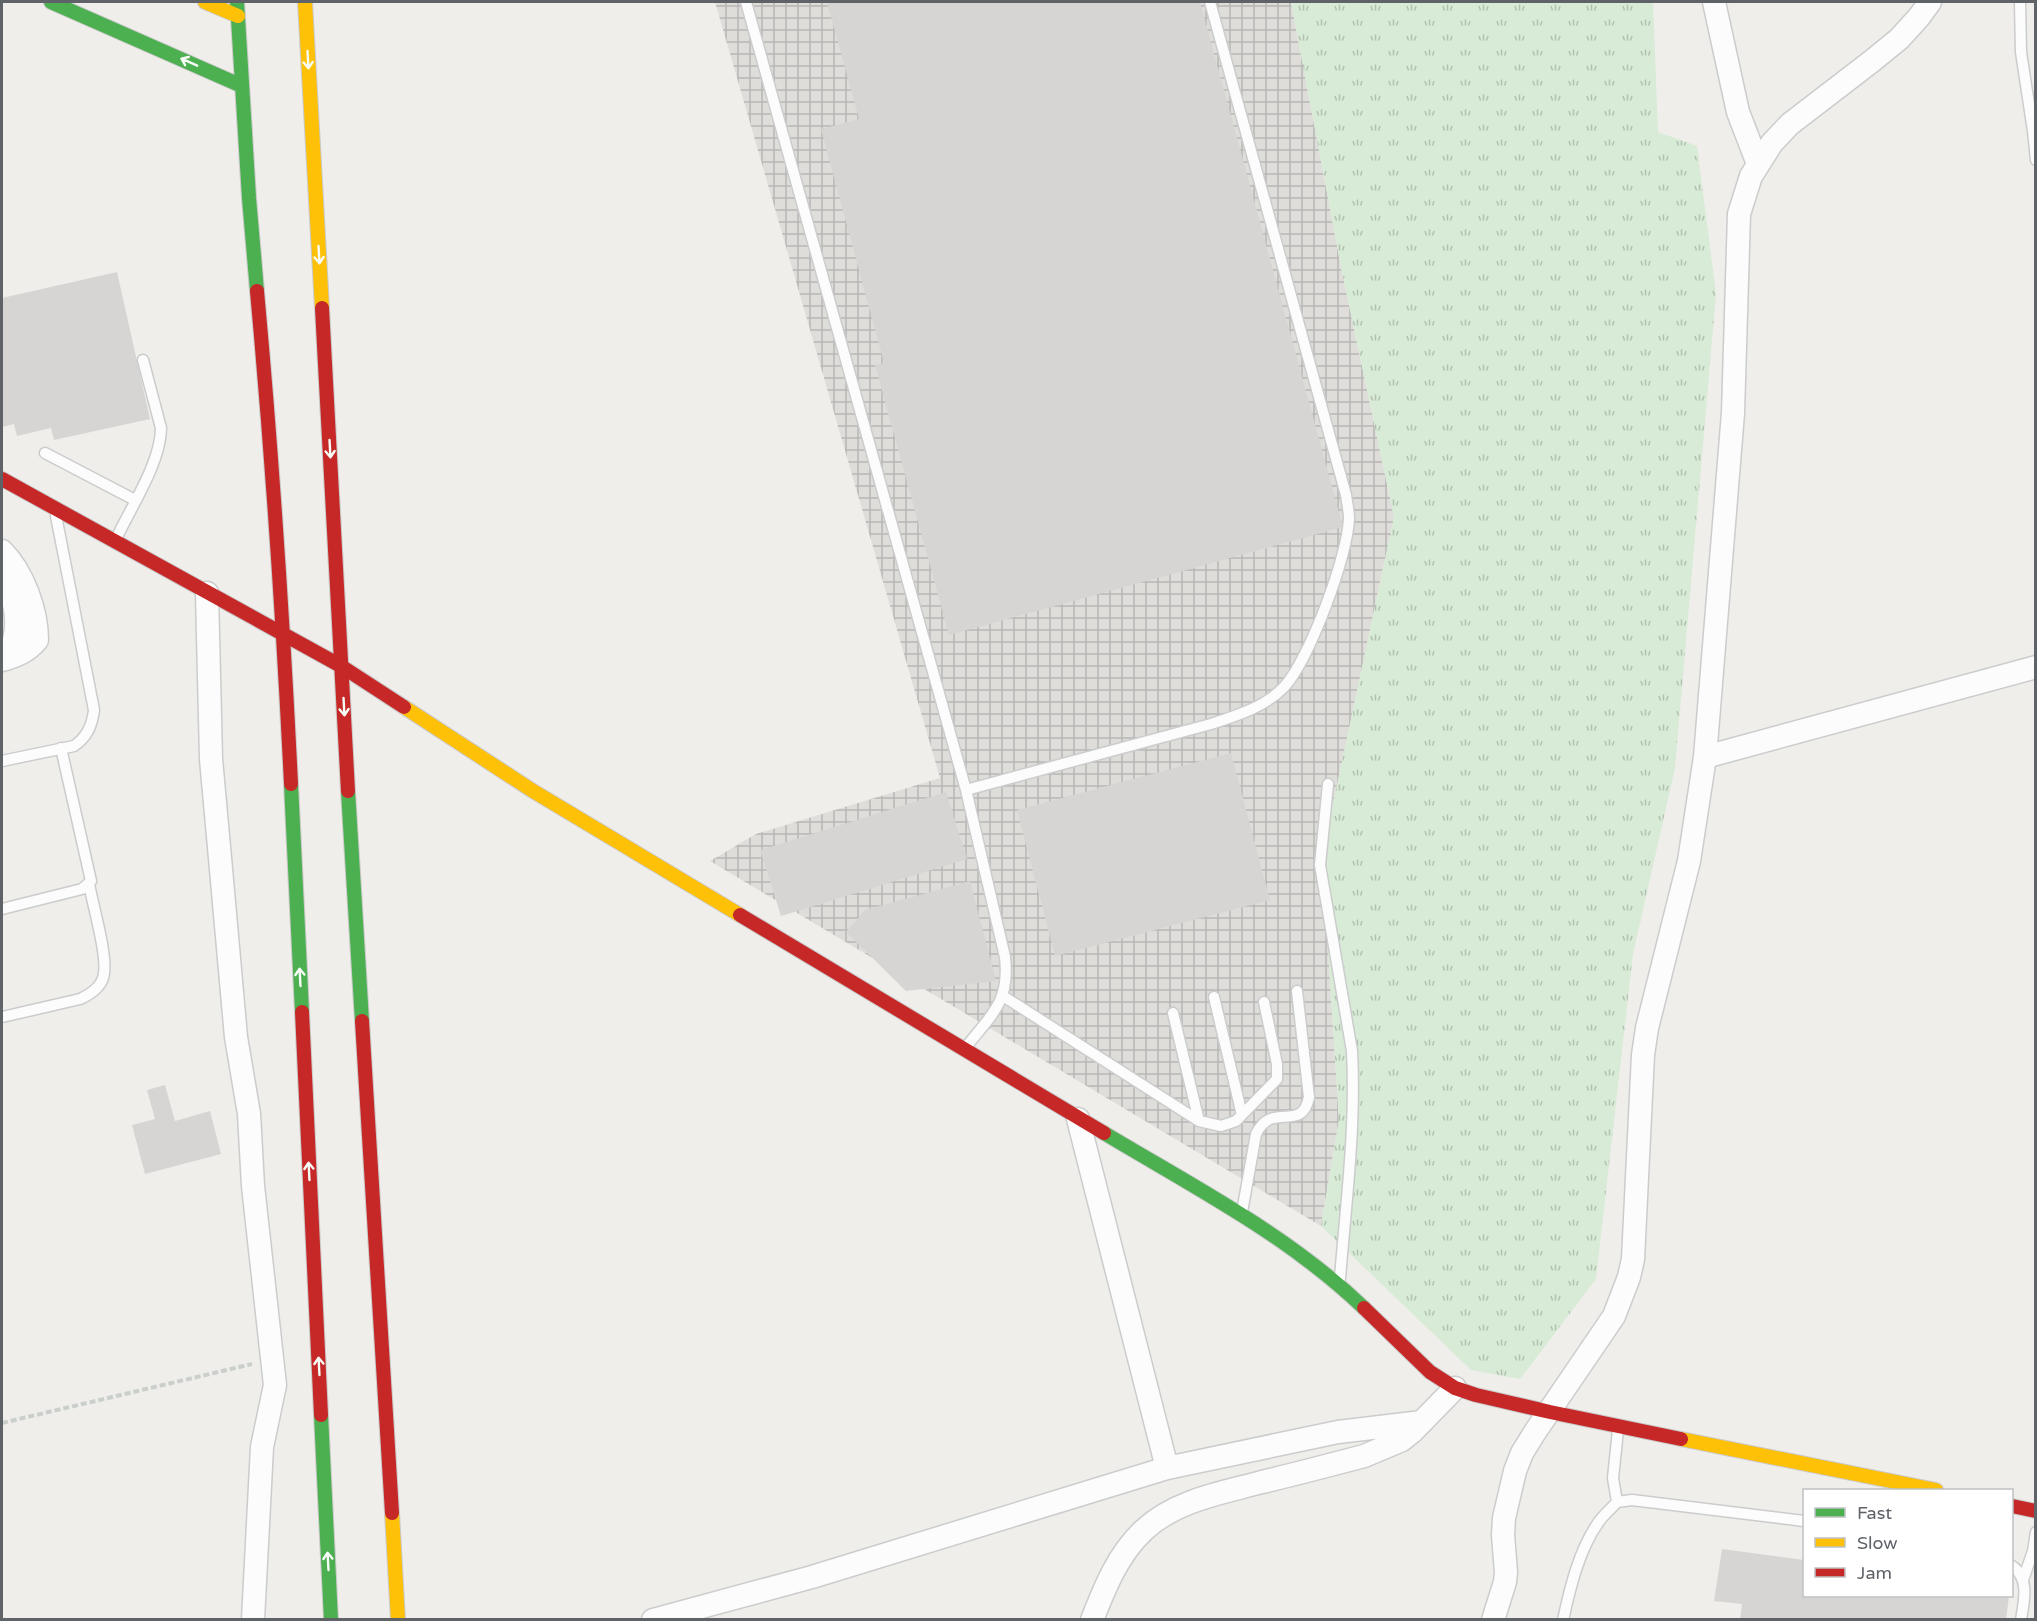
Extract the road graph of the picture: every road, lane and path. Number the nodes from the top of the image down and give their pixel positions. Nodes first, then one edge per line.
1 (51, 2) edge
2 (205, 2) edge
3 (305, 2) edge
4 (746, 2) edge
5 (1210, 2) edge
6 (1714, 2) edge
7 (1930, 2) edge
8 (2020, 2) edge
9 (237, 9) edge
10 (242, 86) junction
11 (2036, 160) edge
12 (1758, 164) junction
13 (143, 360) dead end
14 (45, 453) dead end
15 (2, 479) edge
16 (135, 501) junction
17 (55, 508) junction
18 (115, 542) junction
19 (2, 551) edge
20 (2, 579) edge
21 (207, 593) junction
22 (284, 636) junction
23 (4, 660) edge
24 (341, 666) junction
25 (2036, 667) edge
26 (61, 748) junction
27 (1705, 757) junction
28 (2, 761) edge
29 (1328, 784) dead end
30 (966, 790) junction
31 (89, 884) junction
32 (2, 909) edge
33 (1297, 991) dead end
34 (1003, 996) junction
35 (1214, 997) dead end
36 (1264, 1002) dead end
37 (1173, 1013) dead end
38 (2, 1017) edge
39 (964, 1050) junction
40 (1242, 1115) junction
41 (1078, 1119) junction
42 (1199, 1121) junction
43 (1242, 1215) junction
44 (1340, 1285) junction
45 (272, 1359) junction
46 (1455, 1388) junction
47 (1550, 1412) junction
48 (1422, 1422) junction
49 (2, 1423) edge
50 (1618, 1426) junction
51 (1167, 1468) junction
52 (1926, 1489) edge
53 (1617, 1502) junction
54 (2013, 1506) edge
55 (2036, 1510) edge
56 (1803, 1521) edge
57 (2036, 1532) edge
58 (2013, 1567) edge
59 (2023, 1580) junction
60 (253, 1620) edge
61 (331, 1620) edge
62 (398, 1620) edge
63 (653, 1620) edge
64 (1092, 1620) edge
65 (1493, 1620) edge
66 (1563, 1620) edge
67 (2021, 1620) edge

10 -> 1 street
2 - 9 street
3 -> 24 street
4 - 30 lane
5 - 30 lane
6 - 12 street
7 - 12 street
8 - 11 lane
9 - 10 street
10 - 22 street
12 - 27 street
13 - 16 lane
14 - 16 lane
15 - 17 street
16 - 18 lane
17 - 18 street
17 - 26 lane
18 - 21 street
19 - 23 street
20 - 23 street
21 - 22 street
21 - 45 street
22 - 24 street
61 -> 22 street
24 - 39 street
24 -> 62 street
25 - 27 street
26 - 28 lane
26 - 31 lane
27 - 47 street
29 - 44 lane
30 - 34 lane
31 - 32 lane
31 - 38 lane
33 - 43 lane
34 - 39 lane
34 - 42 lane
35 - 40 lane
36 - 40 lane
37 - 42 lane
39 - 41 street
40 - 42 lane
41 - 43 street
41 - 51 street
43 - 44 street
44 - 46 street
45 - 49 path
45 - 60 street
46 - 47 street
46 - 48 street
47 - 50 street
47 - 65 street
48 - 51 street
48 - 64 street
50 - 52 street
50 - 53 lane
51 - 63 street
53 - 56 lane
53 - 66 lane
54 - 55 street
57 - 59 lane
58 - 59 lane
59 - 67 lane

